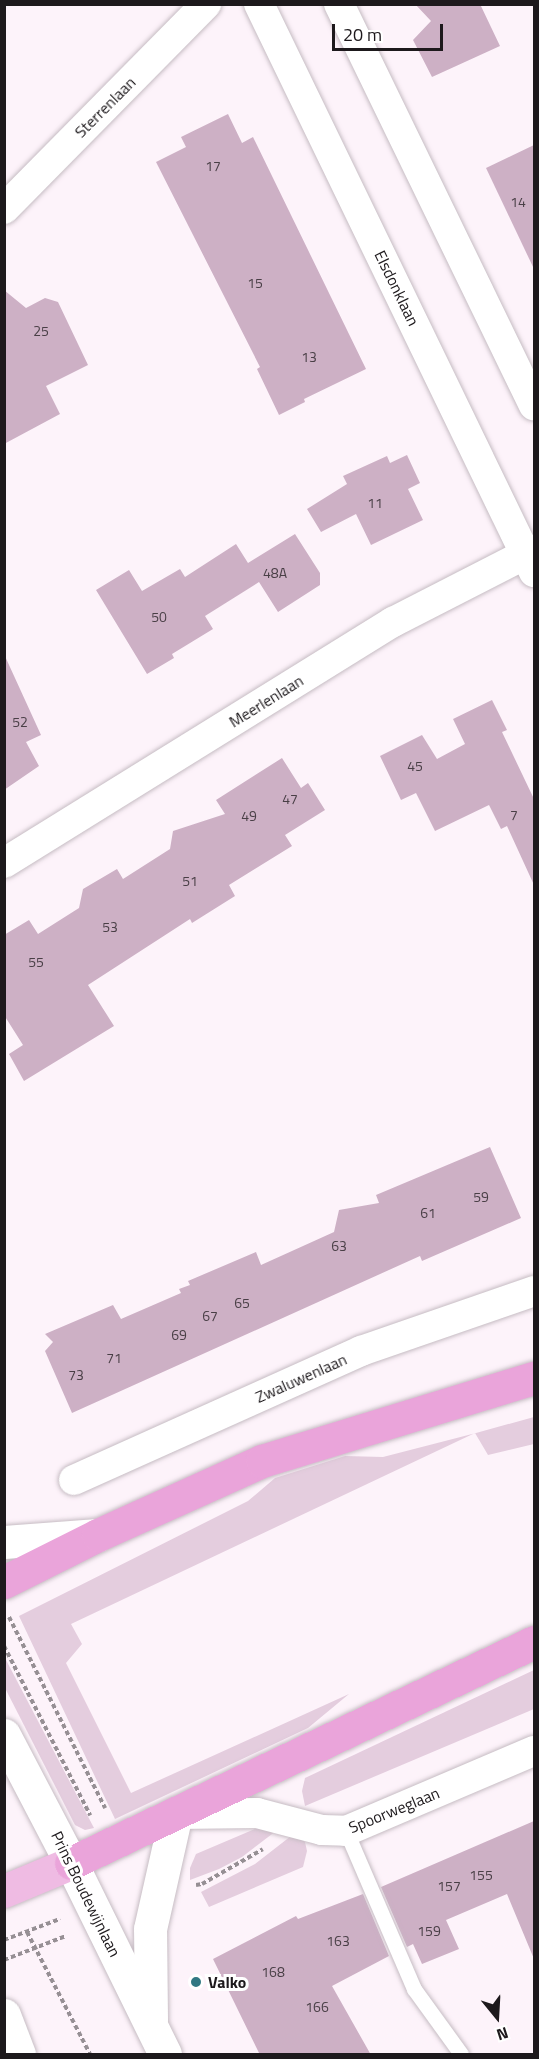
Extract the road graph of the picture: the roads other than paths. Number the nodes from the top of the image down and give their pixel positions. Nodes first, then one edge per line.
1 (206, 4) edge
2 (259, 4) edge
3 (339, 4) edge
4 (4, 209) edge
5 (534, 405) edge
6 (532, 559) edge
7 (4, 863) edge
8 (534, 1291) edge
9 (534, 1378) edge
10 (74, 1480) dead end
11 (98, 1535) junction
12 (4, 1542) edge
13 (4, 1582) edge
14 (534, 1642) edge
15 (4, 1735) edge
16 (534, 1751) edge
17 (176, 1814) junction
18 (346, 1831) junction
19 (71, 1863) junction
20 (4, 1891) edge
21 (158, 2041) edge
22 (461, 2055) edge

1 - 4 street, Sterrenlaan
2 - 6 street, Elsdonklaan
3 - 5 street
6 - 7 street, Meerlenlaan
8 - 10 street, Zwaluwenlaan
9 - 11 highway
11 - 12 main road
11 - 13 highway
14 - 17 highway
15 - 19 main road, Prins Boudewijnlaan
16 - 18 street, Spoorweglaan
17 - 18 street, Spoorweglaan
17 - 19 highway
17 - 21 main road
18 - 22 lane
19 - 20 main road
19 - 21 main road, Prins Boudewijnlaan

